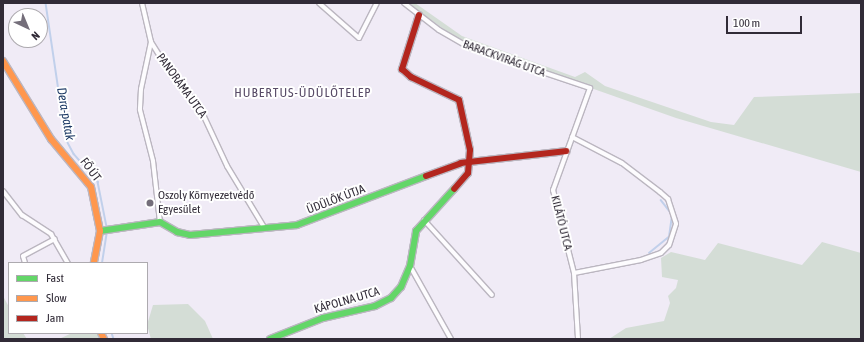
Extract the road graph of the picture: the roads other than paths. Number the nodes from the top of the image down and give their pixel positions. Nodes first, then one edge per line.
1 (142, 3) edge
2 (319, 3) edge
3 (376, 3) edge
4 (404, 3) edge
5 (419, 15) junction
6 (151, 42) junction
7 (3, 61) edge
8 (590, 88) joint
9 (572, 137) junction
10 (566, 151) junction
11 (470, 164) junction
12 (3, 191) edge
13 (424, 220) junction
14 (160, 222) junction
15 (264, 227) junction
16 (102, 230) junction
17 (55, 239) junction
18 (24, 261) edge
19 (67, 262) edge
20 (94, 262) edge
21 (410, 266) junction
22 (574, 273) junction
23 (492, 295) dead end
24 (270, 339) edge
25 (451, 339) edge
26 (578, 339) edge

1 - 6 street, PANORÁMA UTCA
2 - 3 street
4 - 5 street, BARACKVIRÁG UTCA
5 - 8 street, BARACKVIRÁG UTCA
5 - 11 street
6 - 14 street
6 - 15 street, PANORÁMA UTCA
7 - 16 street, FŐ ÚT
8 - 9 street, KILÁTÓ UTCA
9 - 10 street, KILÁTÓ UTCA
9 - 22 street
10 - 11 street, ÜDÜLŐK ÚTJA
10 - 22 street, KILÁTÓ UTCA
11 - 13 street, KÁPOLNA UTCA
11 - 15 street, ÜDÜLŐK ÚTJA
12 - 17 street
13 - 21 street, KÁPOLNA UTCA
13 - 23 street
14 - 15 street, ÜDÜLŐK ÚTJA
14 - 16 street
16 - 20 street, FŐ ÚT
17 - 18 street
17 - 19 street
21 - 24 street, KÁPOLNA UTCA
21 - 25 street
22 - 26 street, KILÁTÓ UTCA

